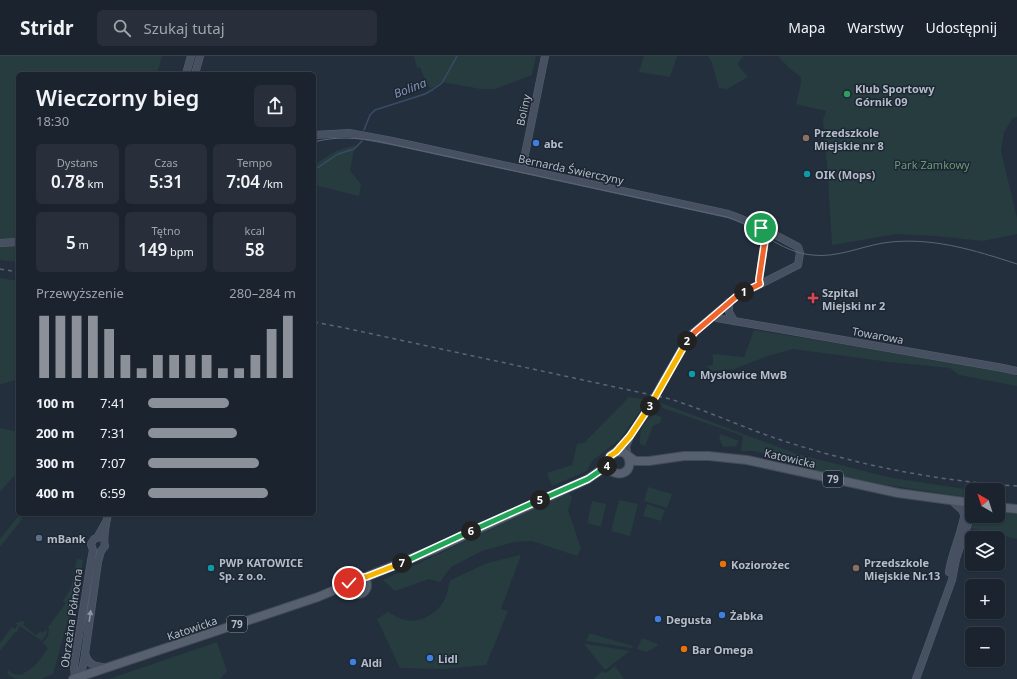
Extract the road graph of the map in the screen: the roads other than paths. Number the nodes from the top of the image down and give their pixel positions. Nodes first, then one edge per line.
1 (191, 56) edge
2 (200, 56) edge
3 (545, 56) edge
4 (187, 72) edge
5 (196, 72) edge
6 (316, 135) edge
7 (522, 169) junction
8 (761, 228) junction
9 (776, 234) junction
10 (765, 240) junction
11 (16, 242) edge
12 (0, 243) edge
13 (760, 284) junction
14 (729, 302) junction
15 (714, 316) junction
16 (734, 321) junction
17 (1017, 371) edge
18 (630, 436) junction
19 (616, 452) junction
20 (628, 457) junction
21 (649, 461) junction
22 (629, 468) junction
23 (610, 469) junction
24 (952, 501) junction
25 (965, 502) edge
26 (1005, 508) edge
27 (1017, 509) edge
28 (965, 513) edge
29 (108, 516) edge
30 (966, 523) edge
31 (967, 523) edge
32 (100, 539) junction
33 (955, 548) junction
34 (92, 550) junction
35 (101, 551) junction
36 (956, 560) junction
37 (949, 568) junction
38 (365, 581) junction
39 (350, 588) junction
40 (946, 594) junction
41 (85, 653) junction
42 (110, 667) junction
43 (75, 679) edge
44 (916, 679) edge

1 - 4 street
2 - 5 street
3 - 7 street, Boliny
6 - 7 street, Bernarda Świerczyny
7 - 8 street, Bernarda Świerczyny
8 - 9 street, Bernarda Świerczyny
8 - 10 street
9 - 10 street
9 - 13 street, Bernarda Świerczyny
10 - 13 street
11 - 12 street
13 - 14 street
14 - 15 street
14 - 16 street
15 - 16 street, Towarowa
15 - 18 street
16 - 17 street, Towarowa
18 - 19 street
18 - 20 street
19 - 20 main road, 79
19 - 23 main road
20 - 21 main road, Katowicka / 79
20 - 22 main road
21 - 22 main road, Katowicka / 79
21 - 24 main road, Katowicka / 79
22 - 23 main road, 79
23 - 38 main road, 79
24 - 25 main road, Katowicka / 79
24 - 28 street
26 - 27 main road
29 - 32 street, Obrzeżna Północna
30 - 33 street
31 - 36 street
32 - 34 street, Obrzeżna Północna
32 - 35 street, Obrzeżna Północna
33 - 36 street
33 - 37 street
34 - 35 street
34 - 43 street, Obrzeżna Północna
41 -> 35 street, Obrzeżna Północna
36 - 37 street
36 - 40 street
37 - 40 street
38 - 39 main road, 79
38 - 39 main road, 79
39 - 42 main road, Katowicka / 79
40 - 44 street
41 - 42 street
41 - 43 street, Obrzeżna Północna
42 - 43 main road, Katowicka / 79

